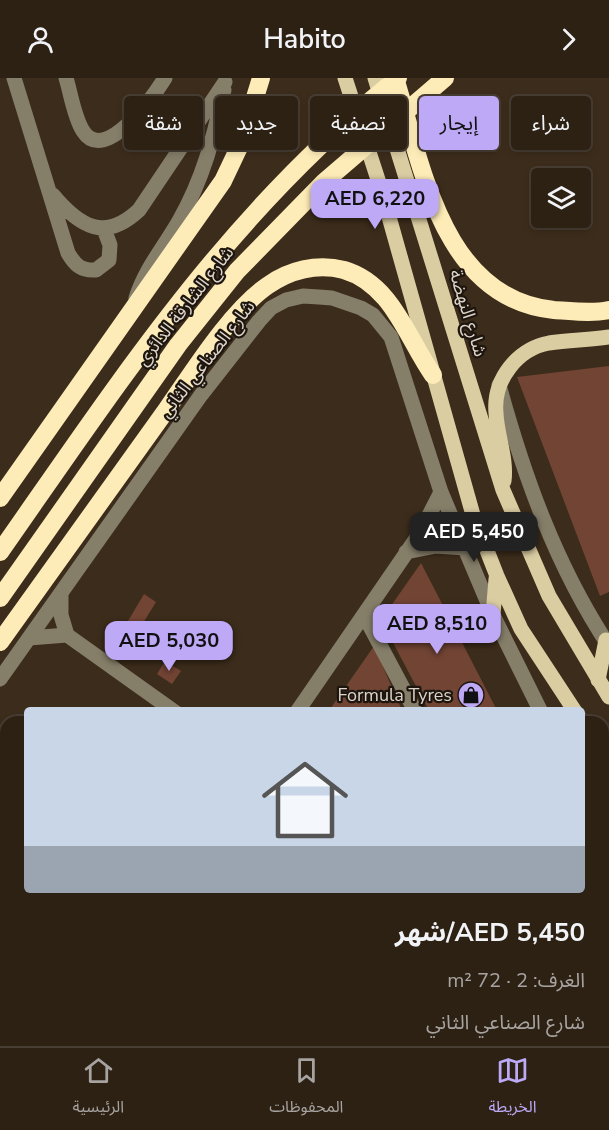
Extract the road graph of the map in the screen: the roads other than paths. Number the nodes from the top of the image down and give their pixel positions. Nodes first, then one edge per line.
1 (14, 78) edge
2 (66, 78) edge
3 (165, 78) edge
4 (261, 78) edge
5 (345, 78) edge
6 (375, 78) edge
7 (397, 78) edge
8 (445, 78) edge
9 (226, 80) edge
10 (49, 191) junction
11 (104, 229) junction
12 (134, 309) junction
13 (609, 310) edge
14 (609, 337) edge
15 (433, 375) junction
16 (499, 385) junction
17 (503, 490) junction
18 (441, 492) junction
19 (0, 498) edge
20 (466, 548) junction
21 (0, 552) edge
22 (406, 552) junction
23 (497, 576) junction
24 (61, 593) junction
25 (0, 598) edge
26 (364, 615) junction
27 (494, 615) junction
28 (67, 635) junction
29 (29, 638) junction
30 (0, 642) edge
31 (607, 643) edge
32 (0, 679) edge
33 (598, 680) junction
34 (609, 697) edge
35 (181, 716) edge
36 (294, 716) edge
37 (418, 716) edge
38 (543, 716) edge
39 (578, 716) edge

1 - 10 street
2 - 3 street
4 - 12 highway
5 - 15 main road
6 - 17 main road, شارع النهضة
7 - 13 highway
7 - 21 highway, شارع الشارقة الدائري
8 - 25 highway, شارع الشارقة الدائري
9 - 11 street
9 - 12 street
10 - 11 street
10 - 11 street
12 - 19 highway
14 - 16 main road
15 - 23 main road
15 - 30 highway
16 - 17 main road
16 - 31 street
17 - 33 main road, شارع النهضة
18 - 20 street, شارع الصناعي الثاني
18 - 22 street
18 - 24 street, شارع الصناعي الثاني
20 - 22 street
20 - 27 street, شارع الصناعي الثاني
22 - 26 street
23 - 27 main road
23 - 39 main road
24 - 28 street
24 - 29 street, شارع الصناعي الثاني
26 - 36 street
26 - 37 street
27 - 38 street, شارع الصناعي الثاني
28 - 29 street
28 - 35 street
29 - 32 street, شارع الصناعي الثاني
31 - 33 main road
33 - 34 main road, شارع النهضة

